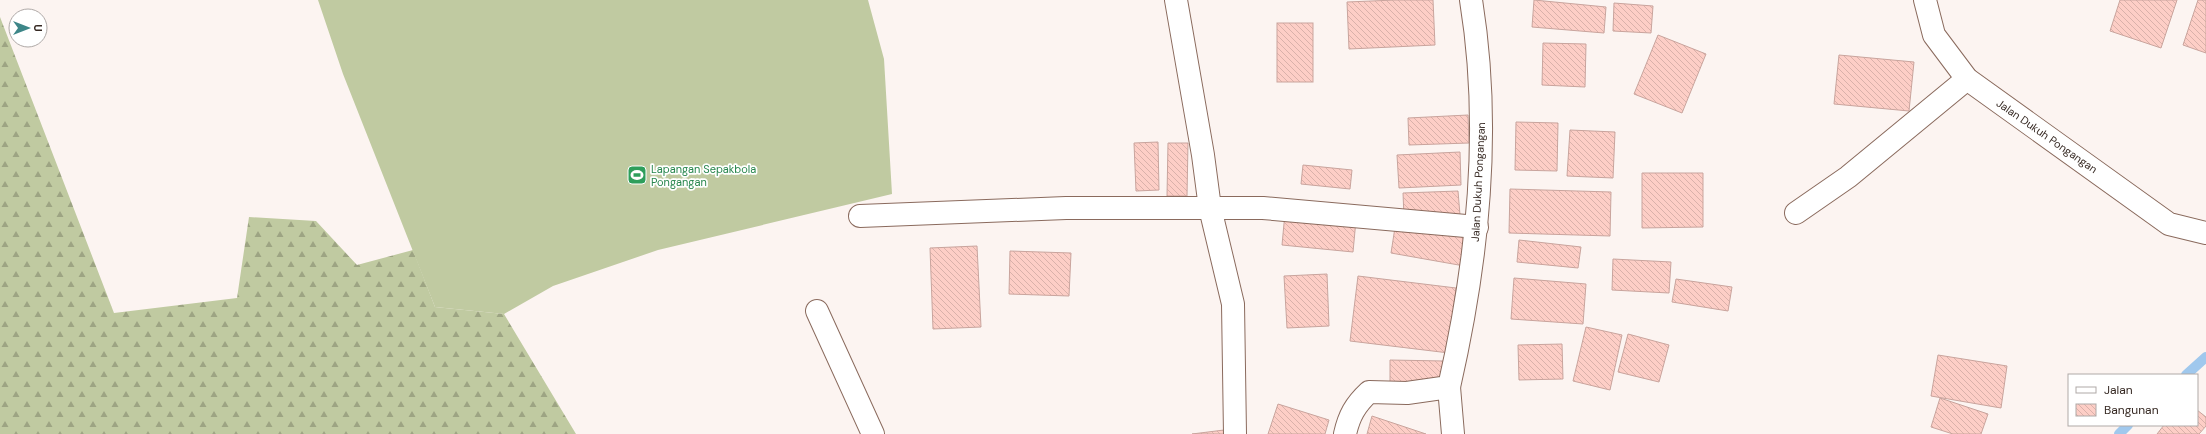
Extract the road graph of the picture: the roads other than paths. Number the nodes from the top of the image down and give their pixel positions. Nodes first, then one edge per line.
1 (1176, 0) edge
2 (1471, 0) edge
3 (1925, 0) edge
4 (1967, 79) junction
5 (1210, 208) junction
6 (1796, 213) dead end
7 (860, 216) dead end
8 (1477, 227) junction
9 (2206, 233) edge
10 (816, 311) dead end
11 (1449, 387) junction
12 (873, 434) edge
13 (1235, 434) edge
14 (1345, 434) edge
15 (1453, 434) edge

1 - 5 street
2 - 8 street, Jalan Dukuh Pongangan
3 - 4 street, Jalan Dukuh Pongangan
4 - 6 street
4 - 9 street, Jalan Dukuh Pongangan
5 - 7 street
5 - 8 street
5 - 13 street
8 - 11 street, Jalan Dukuh Pongangan
10 - 12 street
11 - 14 street
11 - 15 street, Jalan Dukuh Pongangan

